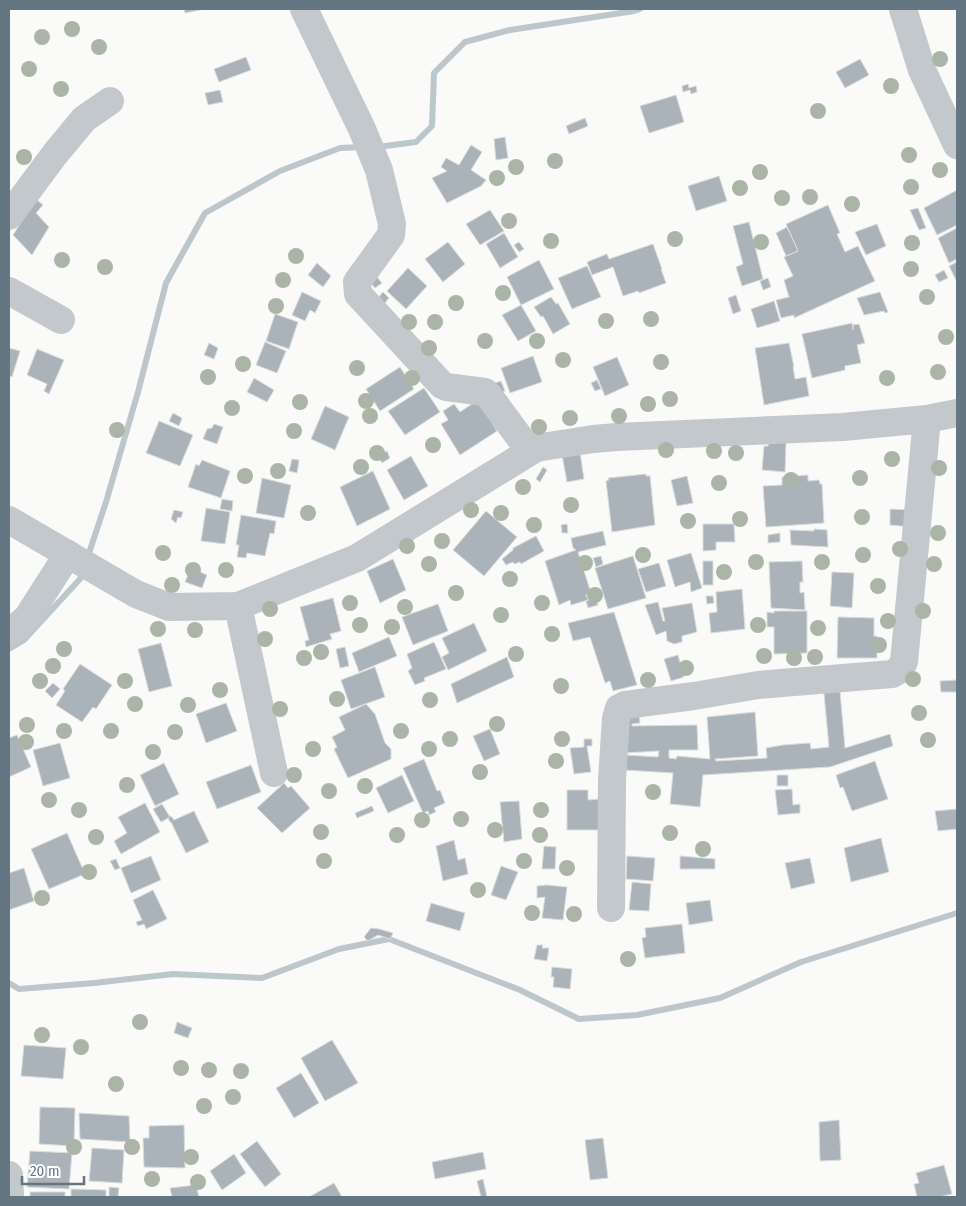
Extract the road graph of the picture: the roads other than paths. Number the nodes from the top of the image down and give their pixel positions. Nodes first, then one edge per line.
1 (304, 9) edge
2 (902, 9) edge
3 (110, 101) dead end
4 (957, 145) edge
5 (9, 216) edge
6 (9, 291) edge
7 (61, 320) dead end
8 (957, 413) edge
9 (928, 419) junction
10 (536, 448) junction
11 (9, 520) edge
12 (68, 554) junction
13 (238, 606) junction
14 (9, 633) edge
15 (274, 773) dead end
16 (611, 908) dead end
17 (9, 1174) edge
18 (10, 1197) edge

1 - 10 street
2 - 4 street
3 - 5 street
6 - 7 street
8 - 9 street
9 - 10 street
9 - 16 street
10 - 13 street
11 - 12 street
12 - 13 street
12 - 14 street
13 - 15 street
17 - 18 street

